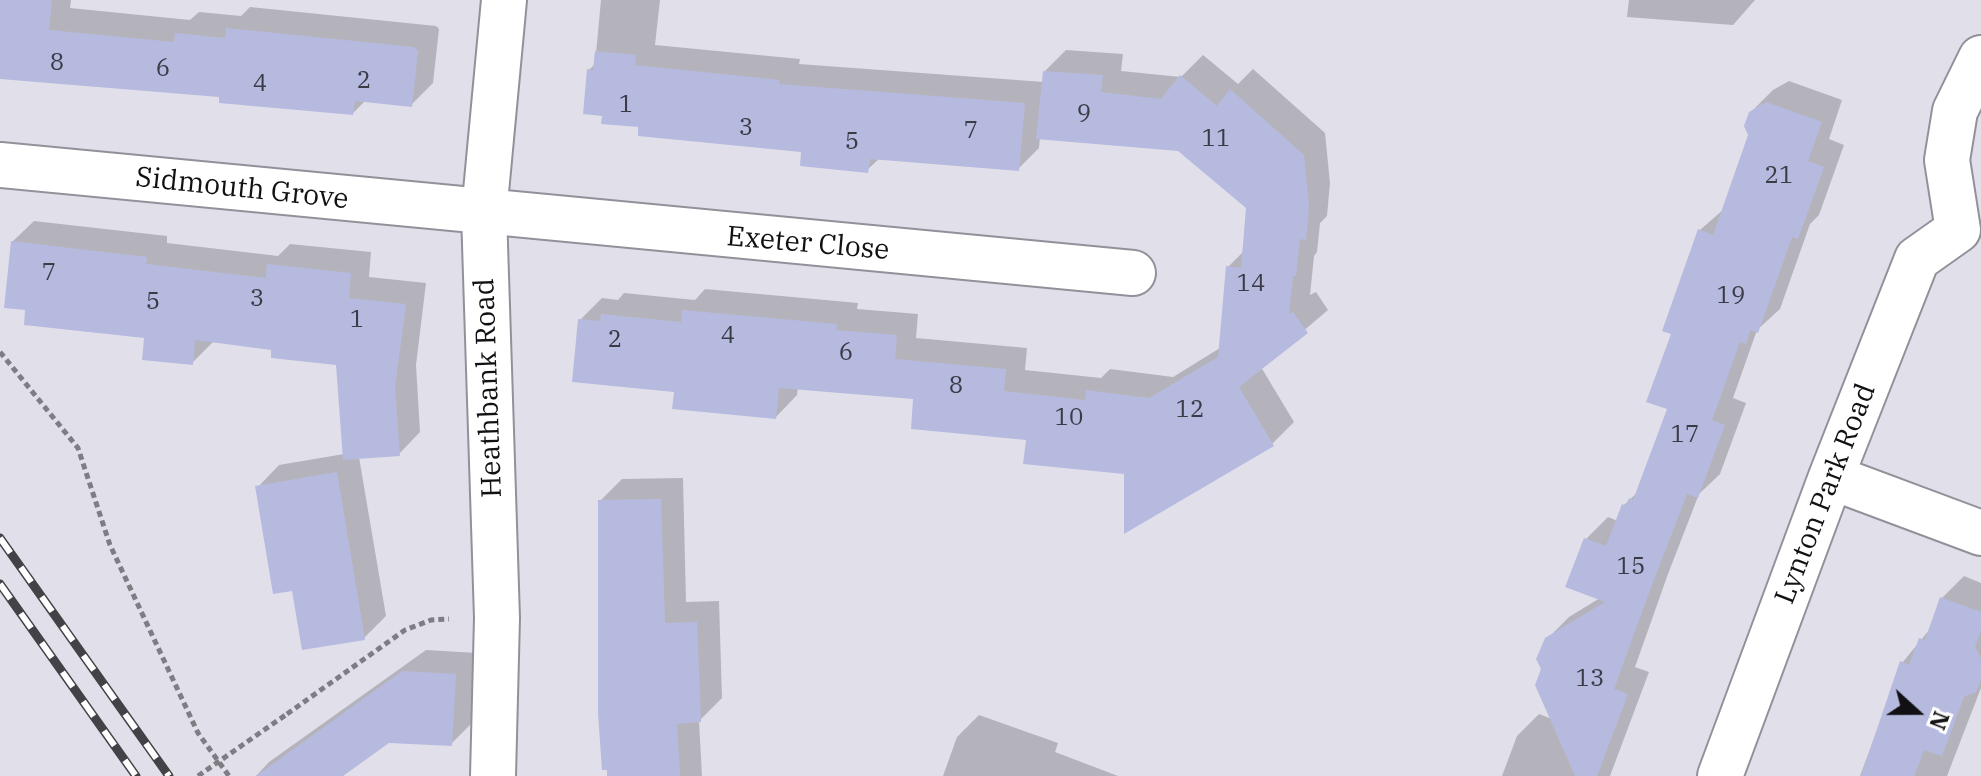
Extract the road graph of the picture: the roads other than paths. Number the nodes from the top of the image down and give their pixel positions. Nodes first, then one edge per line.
1 (504, 0) edge
2 (1981, 58) edge
3 (0, 165) edge
4 (484, 213) junction
5 (1133, 273) dead end
6 (1831, 477) junction
7 (1981, 533) edge
8 (493, 776) edge
9 (1720, 776) edge

1 - 4 street, Heathbank Road
2 - 6 street, Lynton Park Road
3 - 4 street, Sidmouth Grove
4 - 5 street, Exeter Close
4 - 8 street, Heathbank Road
6 - 7 street
6 - 9 street, Lynton Park Road

